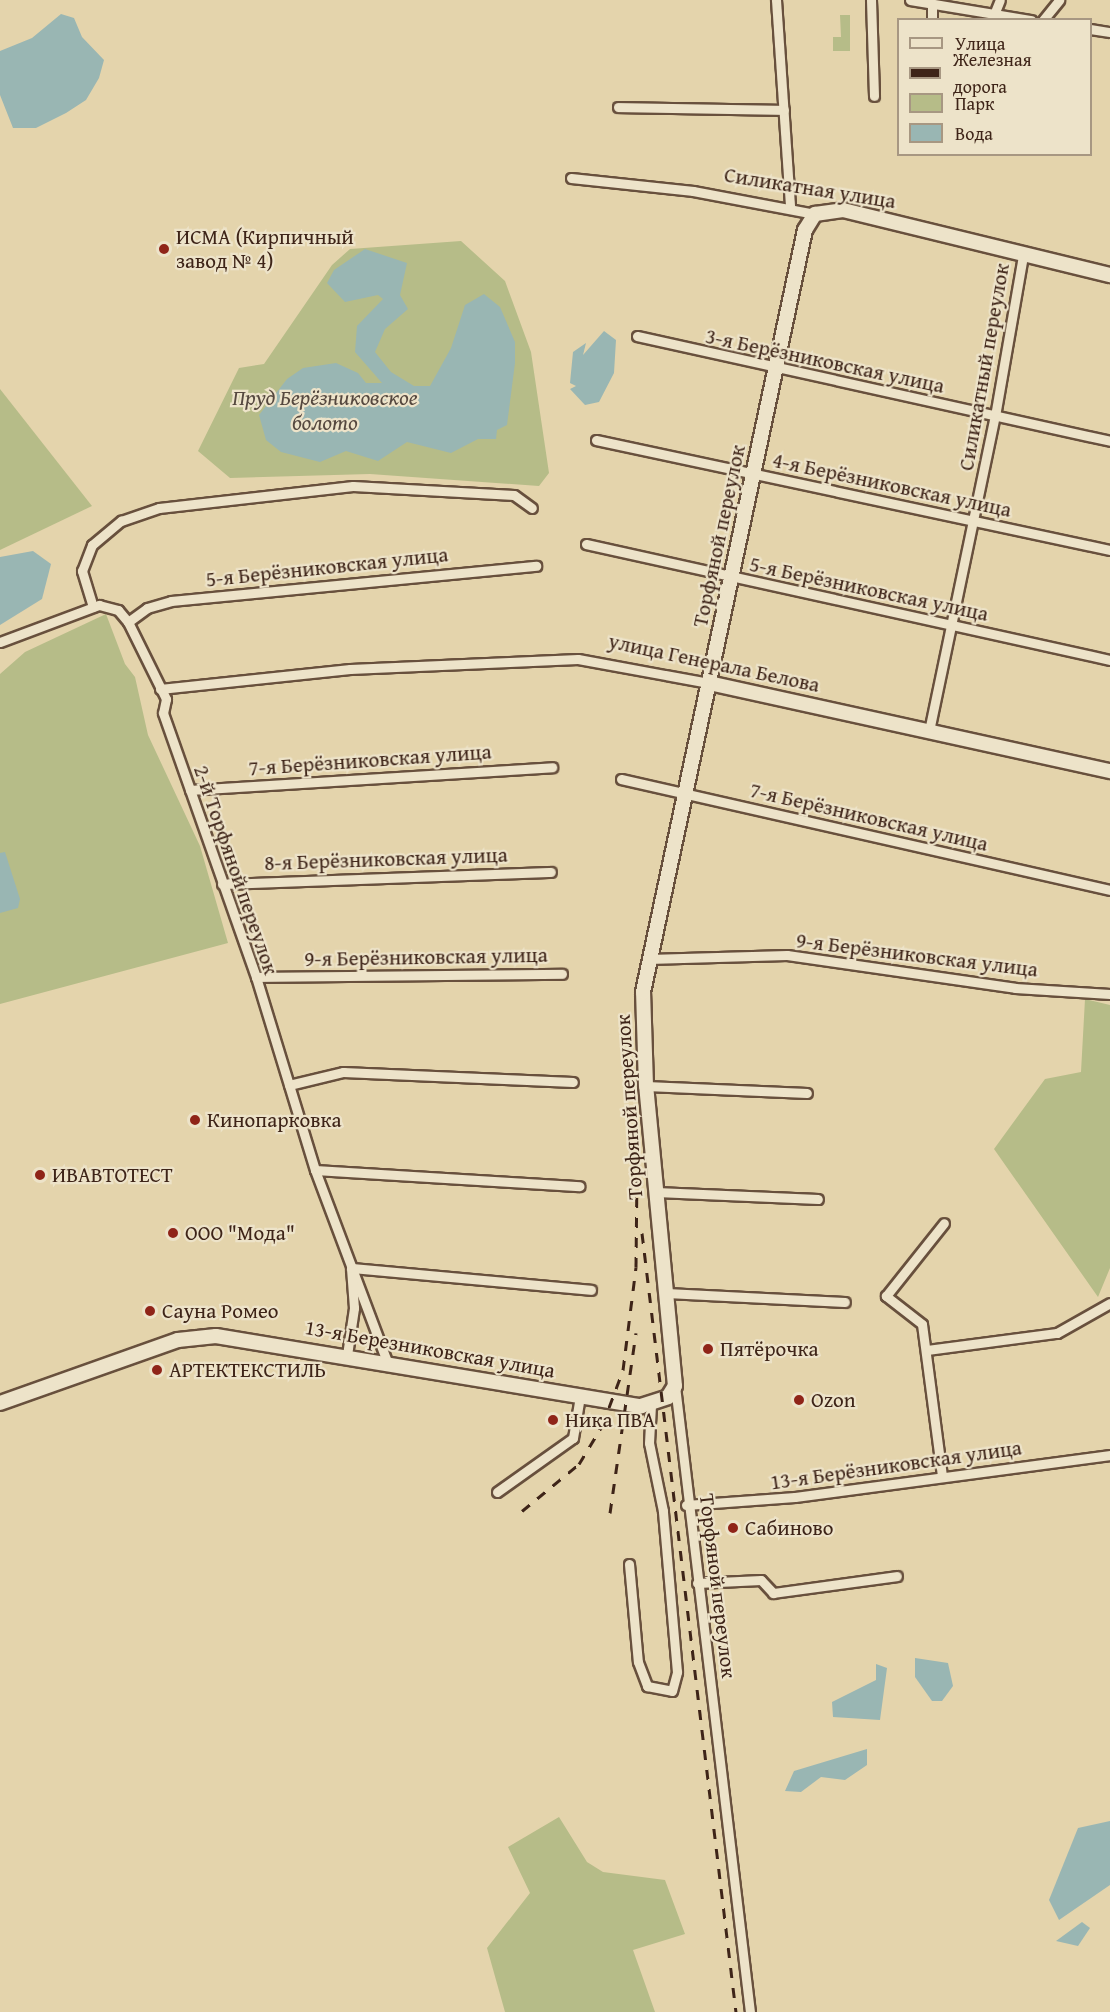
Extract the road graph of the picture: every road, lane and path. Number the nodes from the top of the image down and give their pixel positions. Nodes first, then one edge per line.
1 (776, 0) edge
2 (871, 0) edge
3 (910, 0) edge
4 (1000, 0) edge
5 (1059, 0) edge
6 (948, 3) edge
7 (932, 4) junction
8 (993, 16) edge
9 (932, 18) edge
10 (1012, 18) edge
11 (1045, 18) edge
12 (1092, 29) edge
13 (1110, 32) edge
14 (874, 96) dead end
15 (618, 107) dead end
16 (784, 110) junction
17 (571, 178) dead end
18 (790, 206) junction
19 (815, 214) junction
20 (1023, 255) junction
21 (1110, 275) edge
22 (637, 336) dead end
23 (775, 371) junction
24 (995, 416) junction
25 (596, 440) dead end
26 (1110, 441) edge
27 (753, 473) junction
28 (532, 508) dead end
29 (974, 521) junction
30 (586, 544) dead end
31 (1110, 550) edge
32 (536, 566) dead end
33 (731, 578) junction
34 (93, 607) junction
35 (128, 622) junction
36 (949, 624) junction
37 (0, 642) edge
38 (1110, 660) edge
39 (709, 682) junction
40 (160, 689) junction
41 (929, 731) junction
42 (552, 767) dead end
43 (1110, 771) edge
44 (621, 779) dead end
45 (190, 790) junction
46 (683, 793) junction
47 (551, 872) dead end
48 (222, 884) junction
49 (1110, 890) edge
50 (648, 959) junction
51 (562, 974) dead end
52 (256, 977) junction
53 (1110, 994) edge
54 (573, 1082) dead end
55 (289, 1085) junction
56 (646, 1086) junction
57 (807, 1092) dead end
58 (315, 1170) junction
59 (580, 1186) dead end
60 (656, 1192) junction
61 (818, 1199) dead end
62 (944, 1223) dead end
63 (351, 1268) junction
64 (591, 1290) dead end
65 (666, 1293) junction
66 (845, 1302) dead end
67 (1110, 1303) edge
68 (927, 1350) junction
69 (346, 1355) junction
70 (387, 1362) junction
71 (675, 1386) junction
72 (580, 1396) junction
73 (0, 1403) edge
74 (651, 1406) junction
75 (1110, 1455) edge
76 (942, 1476) junction
77 (497, 1492) dead end
78 (686, 1505) junction
79 (629, 1564) dead end
80 (897, 1576) dead end
81 (697, 1583) junction
82 (750, 2012) edge

1 - 16 street
2 - 14 street
3 - 7 street
4 - 8 street
5 - 11 street
6 - 7 street
6 - 8 street
7 - 9 street
8 - 10 street
12 - 13 street
15 - 16 street
16 - 18 street
17 - 18 street, Силикатная улица
18 - 19 street, Силикатная улица
19 - 20 street, Силикатная улица
19 - 23 street, Торфяной переулок
20 - 21 street, Силикатная улица
20 - 24 street, Силикатный переулок
22 - 23 street, 3-я Берёзниковская улица
23 - 24 street, 3-я Берёзниковская улица
23 - 27 street, Торфяной переулок
24 - 26 street, 3-я Берёзниковская улица
24 - 29 street, Силикатный переулок
25 - 27 street, 4-я Берёзниковская улица
27 - 29 street, 4-я Берёзниковская улица
27 - 33 street, Торфяной переулок
28 - 34 street
29 - 31 street, 4-я Берёзниковская улица
29 - 36 street, Силикатный переулок
30 - 33 street, 5-я Берёзниковская улица
32 - 35 street, 5-я Берёзниковская улица
33 - 36 street, 5-я Берёзниковская улица
33 - 39 street, Торфяной переулок
34 - 35 street
34 - 37 street
35 - 40 street, 2-й Торфяной переулок
36 - 38 street, 5-я Берёзниковская улица
36 - 41 street, Силикатный переулок
39 - 40 street, улица Генерала Белова
39 - 41 street, улица Генерала Белова
39 - 46 street, Торфяной переулок
40 - 45 street, 2-й Торфяной переулок
41 - 43 street, улица Генерала Белова
42 - 45 street, 7-я Берёзниковская улица
44 - 46 street, 7-я Берёзниковская улица
45 - 48 street, 2-й Торфяной переулок
46 - 49 street, 7-я Берёзниковская улица
46 - 50 street, Торфяной переулок
47 - 48 street, 8-я Берёзниковская улица
48 - 52 street, 2-й Торфяной переулок
50 - 53 street, 9-я Берёзниковская улица
50 - 56 street, Торфяной переулок
51 - 52 street, 9-я Берёзниковская улица
52 - 55 street, 2-й Торфяной переулок
54 - 55 street
55 - 58 street, 2-й Торфяной переулок
56 - 57 street
56 - 60 street, Торфяной переулок
58 - 59 street
58 - 63 street, 2-й Торфяной переулок
60 - 61 street
60 - 65 street, Торфяной переулок
62 - 68 street
63 - 64 street
63 - 69 street, 2-й Торфяной переулок
63 - 70 street, 2-й Торфяной переулок
65 - 66 street
65 - 71 street, Торфяной переулок
67 - 68 street
68 - 76 street
69 - 70 street, 13-я Березниковская улица
69 - 73 street, 13-я Березниковская улица
70 - 72 street, 13-я Березниковская улица
71 - 74 street
71 - 78 street, Торфяной переулок
72 - 74 street, 13-я Березниковская улица
72 - 77 street
74 - 79 street
75 - 76 street, 13-я Берёзниковская улица
76 - 78 street, 13-я Берёзниковская улица
78 - 81 street, Торфяной переулок
80 - 81 street
81 - 82 street, Торфяной переулок

